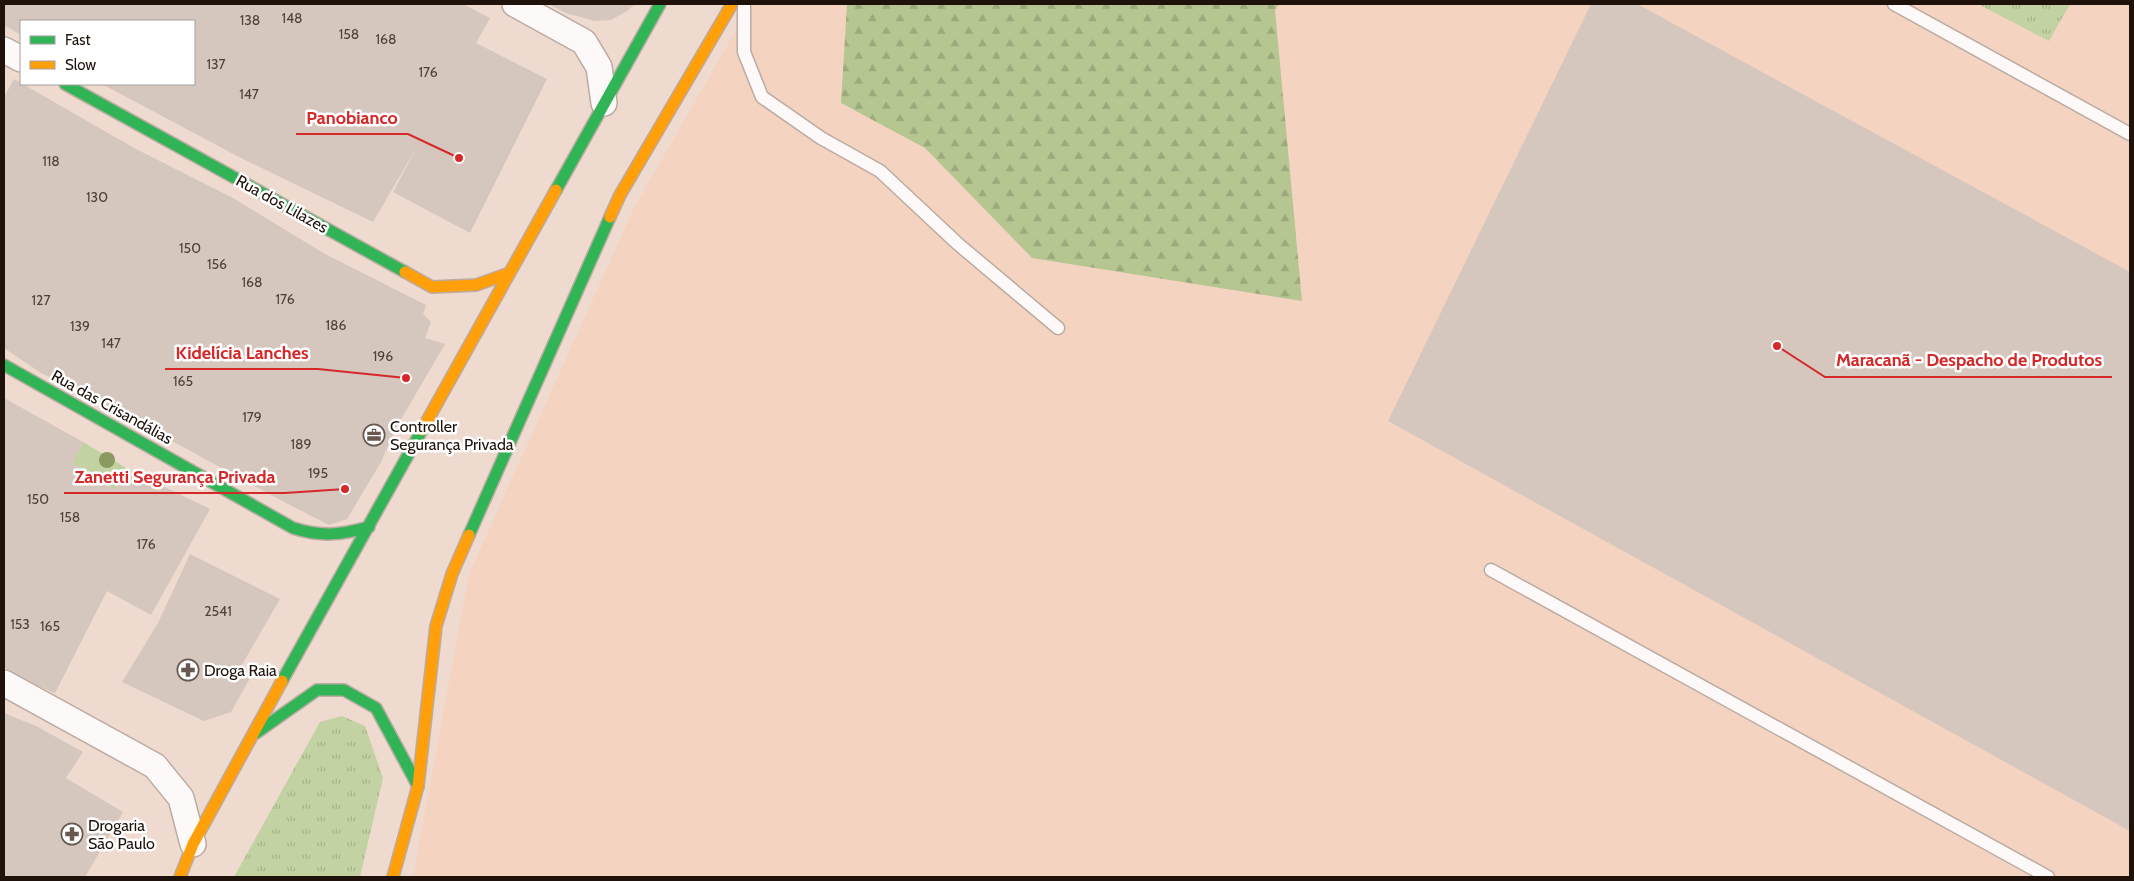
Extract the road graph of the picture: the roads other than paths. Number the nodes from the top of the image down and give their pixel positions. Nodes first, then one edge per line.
1 (515, 4) edge
2 (660, 4) edge
3 (732, 4) edge
4 (744, 4) edge
5 (1894, 4) edge
6 (4, 50) edge
7 (20, 58) edge
8 (67, 85) edge
9 (604, 103) junction
10 (2130, 134) edge
11 (507, 274) junction
12 (1058, 328) dead end
13 (4, 365) edge
14 (369, 528) junction
15 (1491, 570) dead end
16 (4, 683) edge
17 (250, 737) junction
18 (418, 786) junction
19 (193, 844) junction
20 (180, 877) edge
21 (392, 877) edge
22 (2048, 877) edge

1 - 9 street
2 - 9 main road
3 - 18 main road
4 - 12 lane
5 - 10 lane
6 - 7 street
8 - 11 main road, Rua dos Lilazes
9 - 11 main road
11 - 14 main road
13 - 14 main road, Rua das Crisandálias
14 - 17 main road
15 - 22 lane
16 - 19 street
17 - 18 main road
17 - 19 main road
18 - 21 main road
19 - 20 main road

